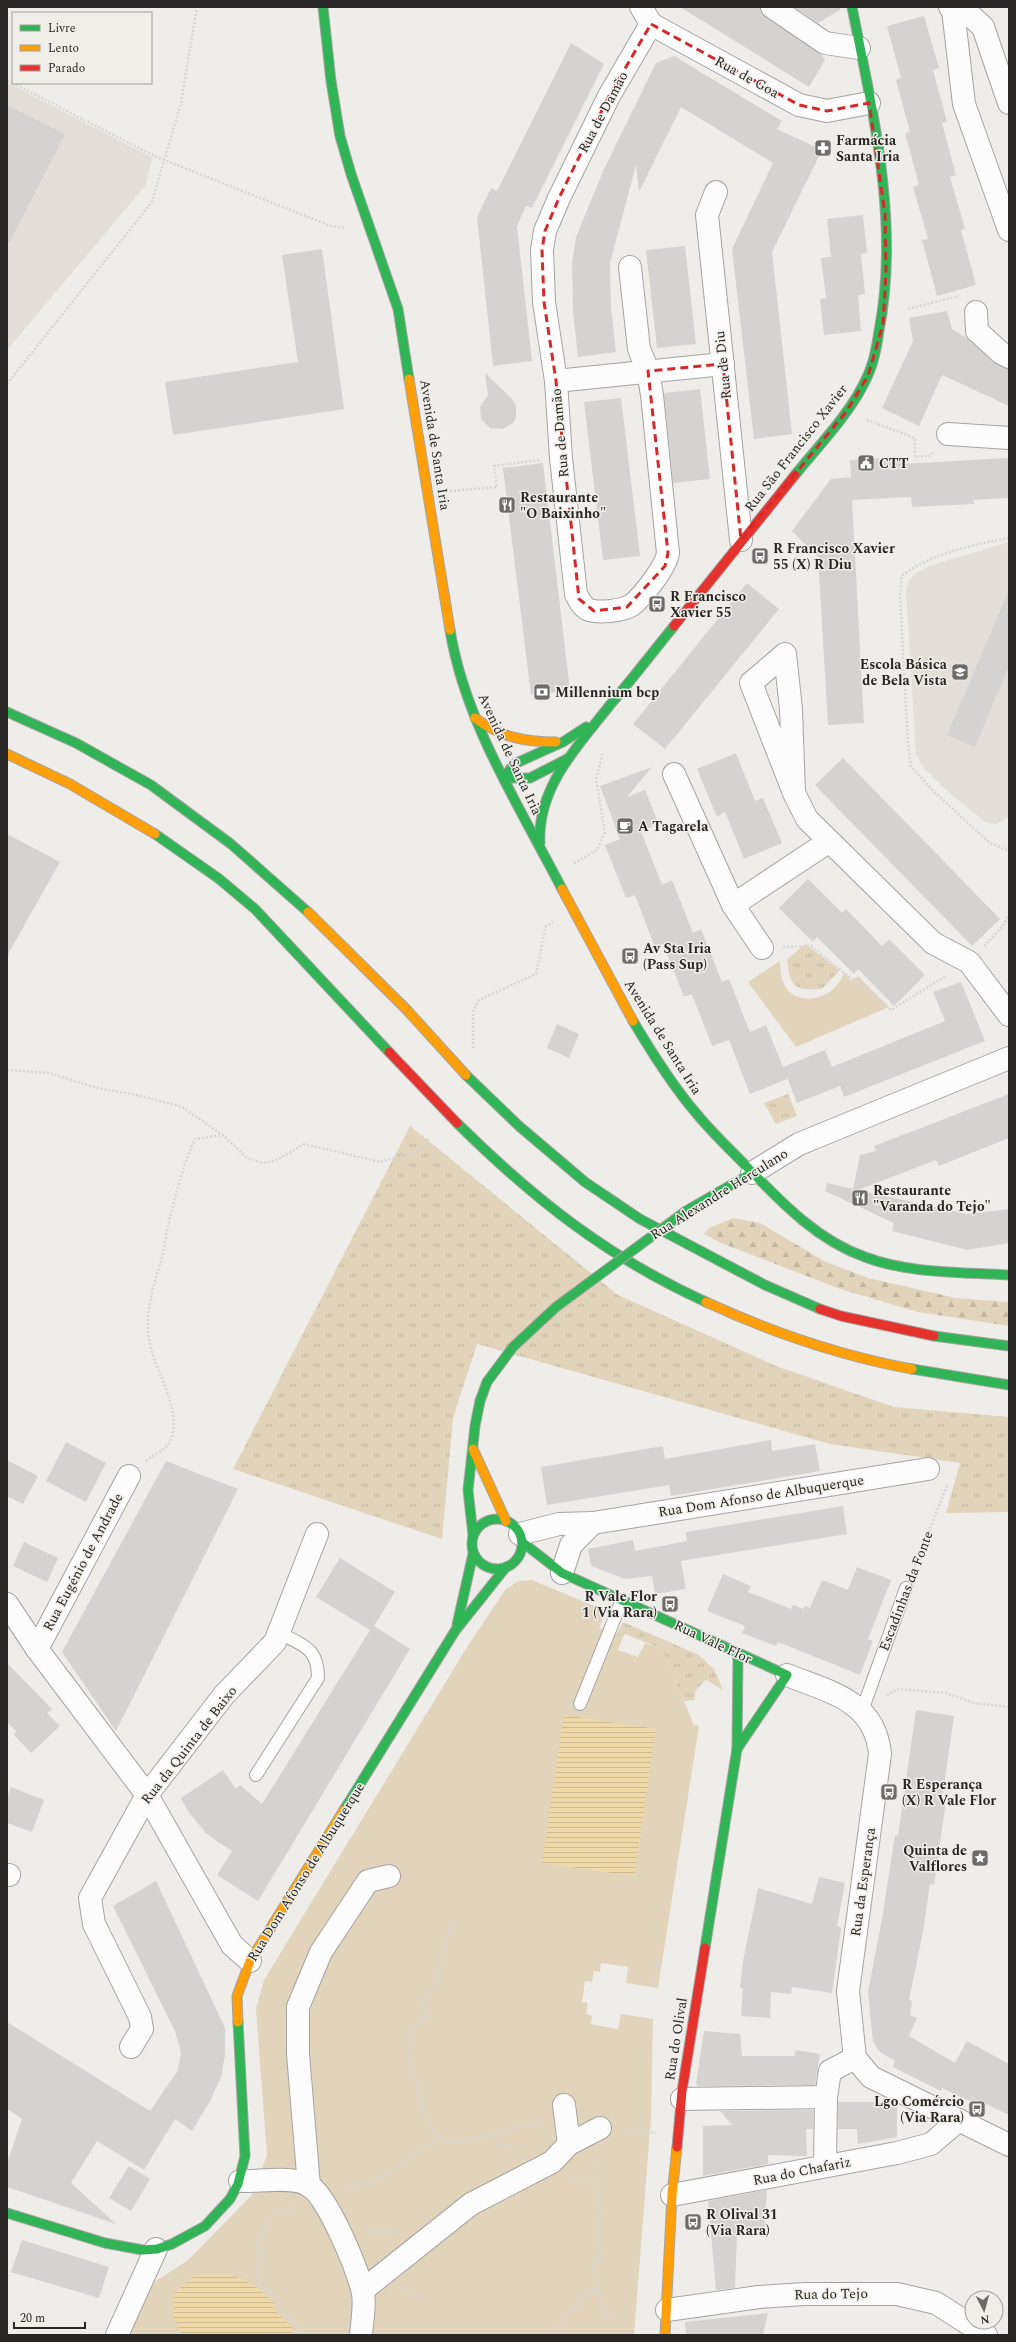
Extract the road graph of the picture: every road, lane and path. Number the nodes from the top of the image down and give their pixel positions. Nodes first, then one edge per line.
1 (196, 7) edge
2 (323, 7) edge
3 (772, 7) edge
4 (852, 7) edge
5 (952, 8) edge
6 (646, 16) edge
7 (859, 48) junction
8 (15, 84) edge
9 (869, 103) junction
10 (1009, 103) edge
11 (164, 160) junction
12 (716, 192) dead end
13 (331, 226) dead end
14 (1009, 230) edge
15 (630, 267) dead end
16 (884, 304) junction
17 (976, 312) joint
18 (1009, 357) edge
19 (723, 364) junction
20 (648, 371) junction
21 (556, 381) junction
22 (7, 384) edge
23 (846, 412) junction
24 (948, 434) joint
25 (1009, 438) edge
26 (528, 462) dead end
27 (428, 492) junction
28 (1009, 538) edge
29 (741, 540) junction
30 (7, 712) edge
31 (603, 716) junction
32 (474, 717) junction
33 (563, 742) junction
34 (604, 749) dead end
35 (7, 754) edge
36 (568, 758) junction
37 (674, 774) dead end
38 (504, 778) junction
39 (794, 793) junction
40 (828, 842) junction
41 (540, 847) junction
42 (1009, 851) edge
43 (555, 875) junction
44 (733, 906) junction
45 (1009, 915) edge
46 (553, 922) dead end
47 (762, 948) joint
48 (969, 962) junction
49 (1009, 1015) edge
50 (474, 1049) dead end
51 (1009, 1058) edge
52 (7, 1070) edge
53 (223, 1135) junction
54 (430, 1139) dead end
55 (752, 1172) junction
56 (1009, 1275) edge
57 (1009, 1346) edge
58 (1009, 1385) edge
59 (473, 1449) junction
60 (928, 1468) dead end
61 (129, 1476) joint
62 (949, 1479) dead end
63 (593, 1523) junction
64 (516, 1532) junction
65 (317, 1534) dead end
66 (473, 1535) junction
67 (473, 1554) junction
68 (510, 1565) junction
69 (526, 1565) dead end
70 (540, 1568) dead end
71 (562, 1573) junction
72 (906, 1588) joint
73 (622, 1600) junction
74 (7, 1604) edge
75 (455, 1631) junction
76 (280, 1633) junction
77 (37, 1649) junction
78 (738, 1654) junction
79 (787, 1675) junction
80 (580, 1704) dead end
81 (1009, 1708) edge
82 (862, 1710) junction
83 (737, 1749) junction
84 (256, 1775) dead end
85 (147, 1795) junction
86 (389, 1876) dead end
87 (452, 1920) dead end
88 (250, 1961) junction
89 (658, 1961) dead end
90 (658, 1985) dead end
91 (131, 2047) dead end
92 (856, 2058) junction
93 (826, 2097) junction
94 (682, 2099) junction
95 (565, 2110) joint
96 (959, 2120) junction
97 (600, 2128) junction
98 (493, 2133) junction
99 (678, 2135) junction
100 (440, 2139) junction
101 (569, 2144) junction
102 (1009, 2145) edge
103 (825, 2166) junction
104 (529, 2174) junction
105 (240, 2181) junction
106 (309, 2186) junction
107 (672, 2195) junction
108 (323, 2203) junction
109 (7, 2214) edge
110 (339, 2232) junction
111 (398, 2232) dead end
112 (156, 2249) junction
113 (597, 2288) junction
114 (363, 2290) junction
115 (667, 2310) junction
116 (617, 2317) dead end
117 (120, 2334) edge
118 (296, 2335) edge
119 (361, 2335) edge
120 (547, 2335) edge
121 (665, 2335) edge
122 (986, 2335) edge

1 - 11 path
2 - 27 main road, Avenida de Santa Iria
3 - 7 street
4 - 7 main road, Rua São Francisco Xavier
5 - 10 street
5 - 14 street
6 - 9 street, Rua de Goa
6 - 21 street, Rua de Damão
7 - 9 main road, Rua São Francisco Xavier
8 - 11 path
9 - 16 main road, Rua São Francisco Xavier
11 - 13 path
11 - 22 path
12 - 19 street, Rua de Diu
15 - 20 street, Rua de Damão
16 - 17 path
16 - 23 main road, Rua São Francisco Xavier
17 - 18 street
19 - 20 street
19 - 29 street, Rua de Diu
20 - 21 street
20 - 21 street, Rua de Damão
23 - 24 path
23 - 29 main road, Rua São Francisco Xavier
24 - 25 street
26 - 27 path
27 - 32 main road, Avenida de Santa Iria
28 - 42 path
29 - 31 main road, Rua São Francisco Xavier
30 - 57 main road
31 - 33 main road, Rua São Francisco Xavier
31 - 36 main road, Rua São Francisco Xavier
32 - 33 main road
32 - 38 main road, Avenida de Santa Iria
33 - 38 main road, Rua São Francisco Xavier
34 - 43 path
35 - 58 main road
36 - 38 main road, Rua São Francisco Xavier
36 - 41 main road, Rua São Francisco Xavier
37 - 44 street
38 - 41 main road, Avenida de Santa Iria
39 - 39 street
39 - 40 street
40 - 44 street
40 - 48 street
41 - 43 main road, Avenida de Santa Iria
43 - 55 main road, Avenida de Santa Iria
44 - 47 street
45 - 48 path
46 - 50 path
47 - 48 path
48 - 49 street
51 - 55 street, Rua Alexandre Herculano
52 - 53 path
53 - 54 path
53 - 61 path
55 - 56 main road, Avenida de Santa Iria
55 - 59 main road, Rua Alexandre Herculano, bridge
59 - 64 main road
59 - 66 main road, Rua Alexandre Herculano
60 - 63 street, Rua Dom Afonso de Albuquerque
61 - 77 street, Rua Eugénio de Andrade
62 - 72 path, Escadinhas da Fonte
63 - 64 street, Rua Dom Afonso de Albuquerque
63 - 71 street
64 - 66 main road
64 - 68 main road
64 - 71 main road
65 - 76 street, Rua da Quinta de Baixo
66 - 67 main road
67 - 68 main road
67 - 75 main road, Rua Dom Afonso de Albuquerque
68 - 69 main road
68 - 75 main road, Rua Dom Afonso de Albuquerque
70 - 71 main road
71 - 73 main road, Rua Vale Flor
72 - 82 lane, Escadinhas da Fonte
73 - 78 main road, Rua Vale Flor
73 - 80 lane
74 - 77 street
75 - 88 main road, Rua Dom Afonso de Albuquerque
76 - 84 lane
76 - 85 street, Rua da Quinta de Baixo
77 - 85 street
78 - 79 main road, Rua Vale Flor
78 - 83 main road, Rua do Olival
79 - 82 street, Rua Vale Flor
79 - 83 main road, Rua do Olival
81 - 82 path
82 - 92 street, Rua da Esperança
83 - 94 main road, Rua do Olival
85 - 88 street
85 - 91 street, Rua da Quinta de Baixo
86 - 106 street
87 - 100 path
88 - 105 main road, Rua Dom Afonso de Albuquerque
89 - 90 path
92 - 93 street
92 - 96 street
93 - 94 street
93 - 103 street
94 - 99 main road, Rua do Olival
95 - 98 path
95 - 101 street
96 - 102 street
96 - 103 street, Rua do Chafariz
97 - 99 path
97 - 101 street
97 - 113 path
98 - 100 path
98 - 104 path
99 - 107 main road, Rua do Olival
100 - 108 path
101 - 104 street
103 - 107 street, Rua do Chafariz
104 - 114 street
105 - 106 street
105 - 112 main road, Rua Dom Afonso de Albuquerque
106 - 108 street
106 - 118 path
107 - 115 main road, Rua do Olival
108 - 110 street
109 - 112 main road, Rua Dom Afonso de Albuquerque
110 - 111 path
110 - 114 street
112 - 117 street
113 - 116 path
113 - 120 path
114 - 119 street
115 - 121 main road, Rua do Olival
115 - 122 street, Rua do Tejo

